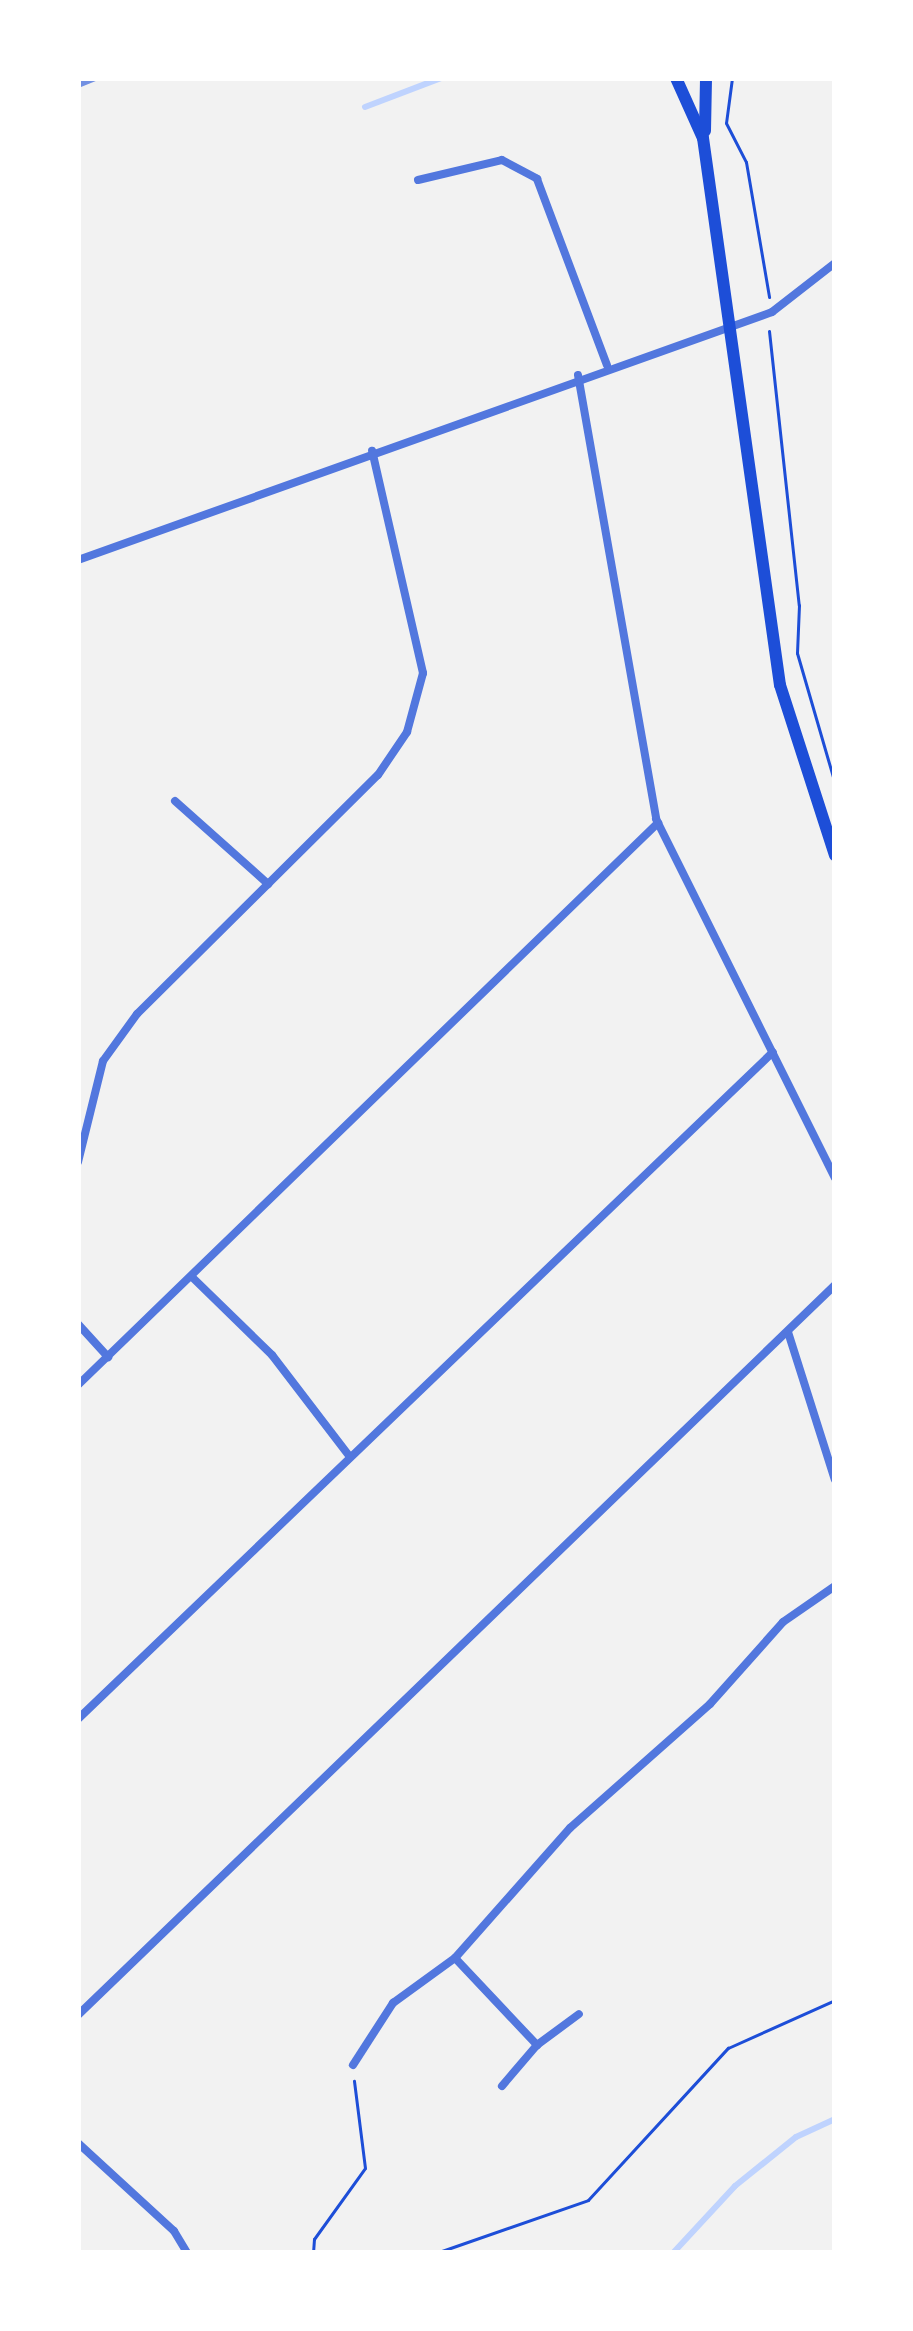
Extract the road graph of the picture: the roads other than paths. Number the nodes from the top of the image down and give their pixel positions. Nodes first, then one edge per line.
1 (676, 78) edge
2 (706, 78) edge
3 (703, 138) junction
4 (418, 180) dead end
5 (835, 263) edge
6 (728, 324) junction
7 (608, 365) junction
8 (578, 376) junction
9 (372, 451) junction
10 (78, 560) edge
11 (176, 801) dead end
12 (658, 824) junction
13 (835, 854) edge
14 (268, 885) junction
15 (773, 1052) junction
16 (78, 1162) edge
17 (835, 1178) edge
18 (192, 1276) junction
19 (835, 1285) edge
20 (78, 1324) edge
21 (788, 1332) junction
22 (108, 1357) junction
23 (78, 1385) edge
24 (350, 1457) junction
25 (835, 1480) edge
26 (835, 1586) edge
27 (78, 1719) edge
28 (455, 1958) junction
29 (579, 2014) dead end
30 (78, 2015) edge
31 (537, 2045) junction
32 (352, 2065) road end
33 (502, 2086) dead end
34 (78, 2143) edge
35 (187, 2253) edge

1 - 3 main road
2 - 3 main road
3 - 6 main road
4 - 7 street
5 - 6 street
6 - 7 street
6 - 13 main road
7 - 8 street
8 - 9 street
8 - 12 street
9 - 10 street
9 - 14 street
11 - 14 street
12 - 15 street
12 - 18 street
14 - 16 street
15 - 17 street
15 - 24 street
18 - 22 street
18 - 24 street
19 - 21 street
20 - 22 street
21 - 25 street
21 - 30 street
22 - 23 street
24 - 27 street
26 - 28 street
28 - 31 street
28 - 32 street
29 - 31 street
31 - 33 street
34 - 35 street

